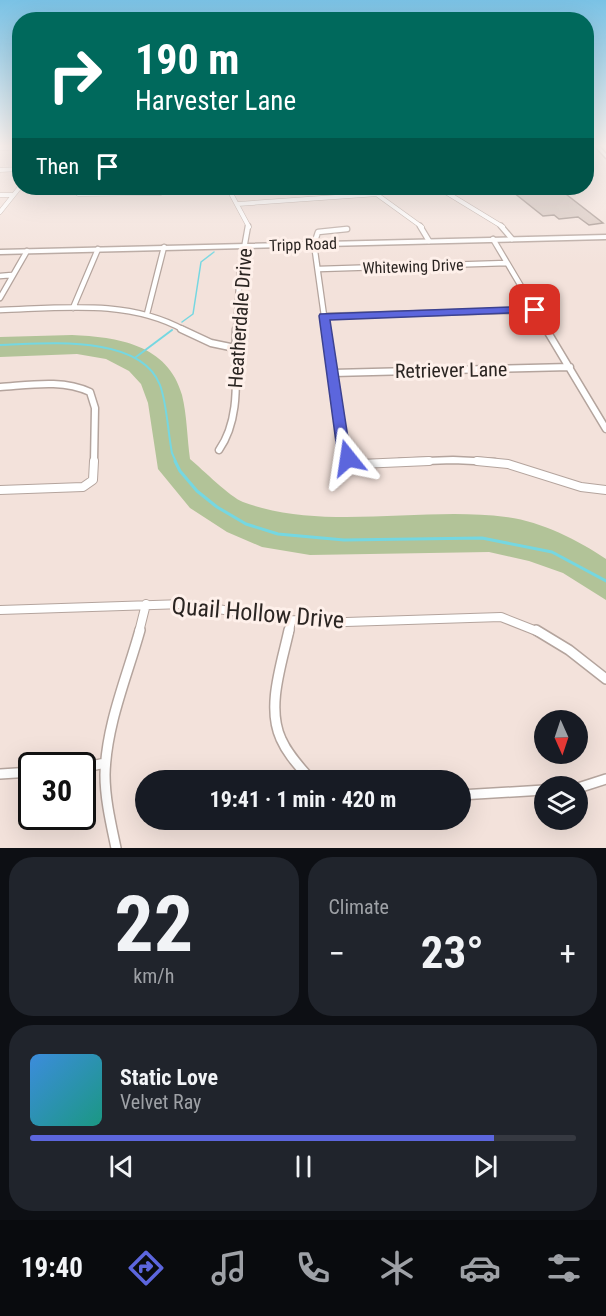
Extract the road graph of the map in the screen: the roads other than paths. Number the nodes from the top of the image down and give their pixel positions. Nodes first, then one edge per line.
1 (0, 195) edge
2 (13, 195) joint
3 (232, 195) edge
4 (372, 195) edge
5 (379, 195) edge
6 (451, 195) edge
7 (238, 204) junction
8 (0, 212) edge
9 (346, 229) dead end
10 (606, 237) edge
11 (493, 239) junction
12 (512, 239) junction
13 (429, 241) junction
14 (314, 244) junction
15 (243, 246) junction
16 (164, 247) junction
17 (98, 249) junction
18 (27, 251) junction
19 (0, 252) edge
20 (507, 263) junction
21 (319, 269) junction
22 (12, 275) junction
23 (0, 276) edge
24 (0, 298) edge
25 (73, 308) junction
26 (0, 310) edge
27 (535, 310) junction
28 (147, 314) junction
29 (324, 316) junction
30 (235, 348) junction
31 (570, 367) junction
32 (333, 373) junction
33 (1, 389) edge
34 (606, 429) edge
35 (219, 450) dead end
36 (0, 490) edge
37 (606, 490) edge
38 (146, 604) junction
39 (0, 610) edge
40 (291, 620) junction
41 (606, 679) edge
42 (105, 763) junction
43 (96, 765) edge
44 (302, 770) edge
45 (18, 773) edge
46 (0, 774) edge
47 (606, 779) edge
48 (588, 786) edge
49 (534, 791) edge
50 (471, 794) edge
51 (116, 848) edge

1 - 2 street
2 - 8 street
3 - 7 street, Heatherdale Drive
4 - 7 street
5 - 13 street
6 - 12 street
7 - 15 street, Heatherdale Drive
9 - 14 street
10 - 12 street, Tripp Road
11 - 12 street, Tripp Road
11 - 13 street, Tripp Road
11 - 20 street
13 - 14 street, Tripp Road
14 - 15 street, Tripp Road
14 - 21 street
15 - 16 street, Tripp Road
15 - 30 street, Heatherdale Drive
16 - 17 street, Tripp Road
16 - 28 street
17 - 18 street, Tripp Road
17 - 25 street
18 - 19 street, Tripp Road
18 - 22 street
20 - 21 street, Whitewing Drive
20 - 27 street
21 - 29 street
22 - 23 street
22 - 24 street
25 - 26 street
25 - 28 street
27 - 29 street
27 - 31 street
28 - 30 street
29 - 32 street
30 - 35 street, Heatherdale Drive
31 - 32 street, Retriever Lane
31 - 34 street
32 - 37 street
33 - 36 street
38 - 39 street, Quail Hollow Drive
38 - 40 street, Quail Hollow Drive
38 - 42 street
40 - 41 street, Quail Hollow Drive
40 - 44 street
42 - 43 street
42 - 51 street
45 - 46 street
47 - 48 street
49 - 50 street

